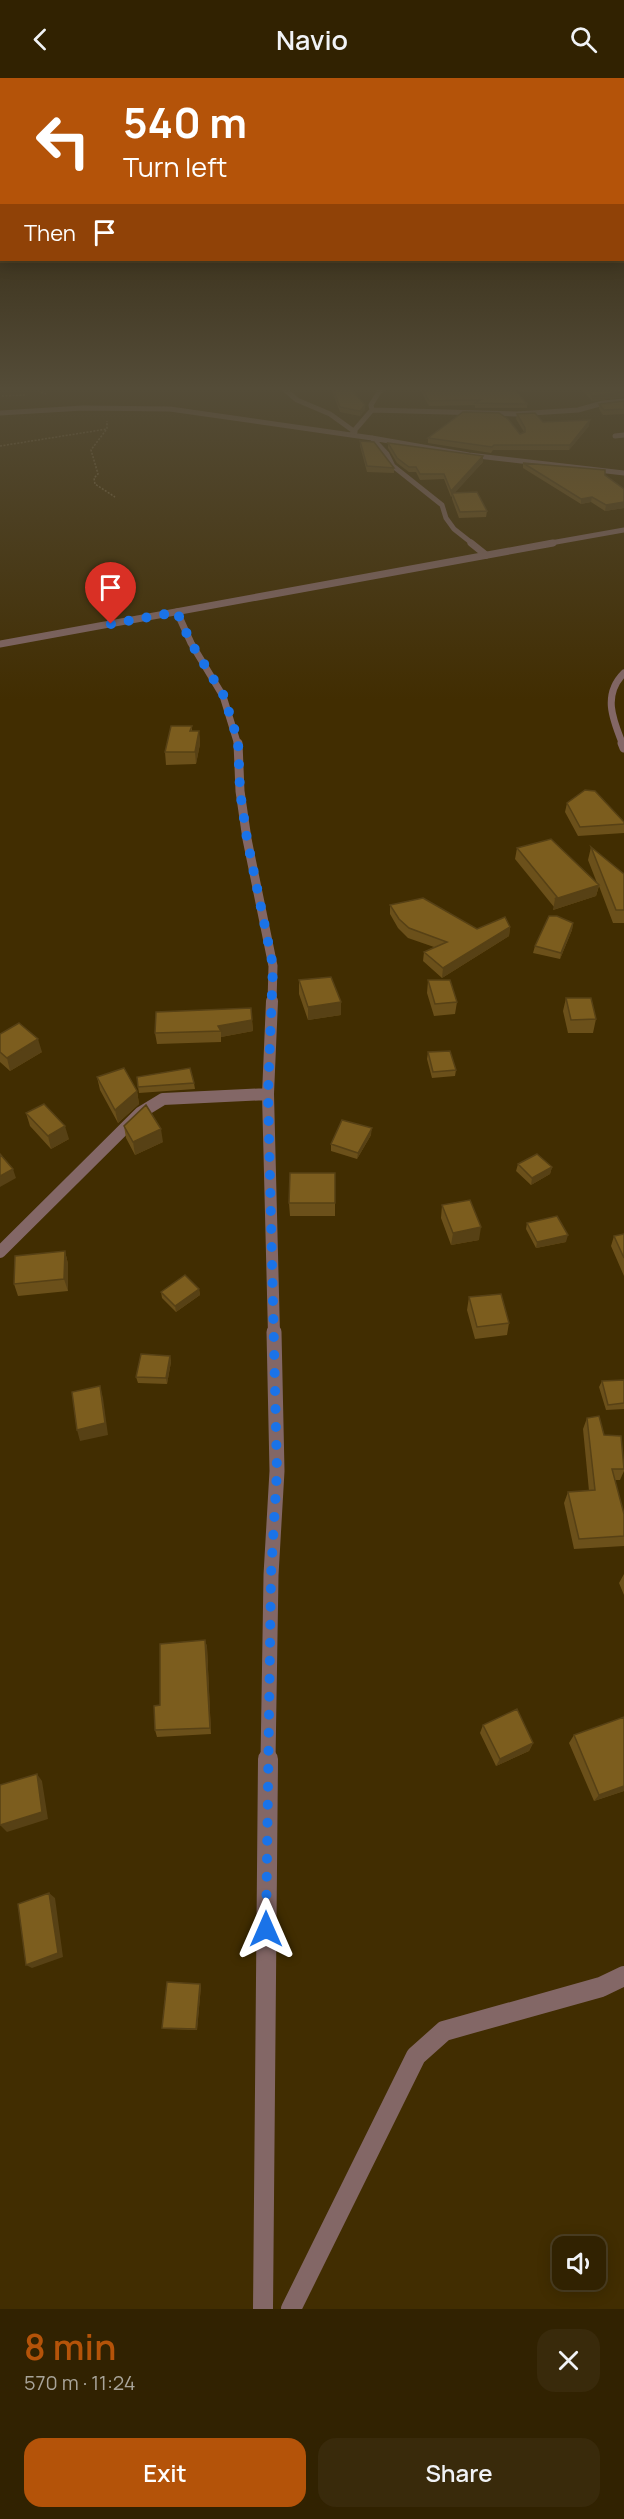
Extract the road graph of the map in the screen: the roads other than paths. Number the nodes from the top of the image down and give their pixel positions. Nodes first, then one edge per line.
1 (426, 492) edge
2 (624, 530) edge
3 (486, 555) junction
4 (177, 612) junction
5 (0, 644) edge
6 (624, 673) edge
7 (624, 748) edge
8 (268, 1094) junction
9 (0, 1252) edge
10 (624, 1976) edge
11 (263, 2309) edge
12 (291, 2309) edge

1 - 3 street
2 - 3 street
3 - 4 street
4 - 5 street
4 - 8 street
6 - 7 street
8 - 9 street
8 - 11 street
10 - 12 street

